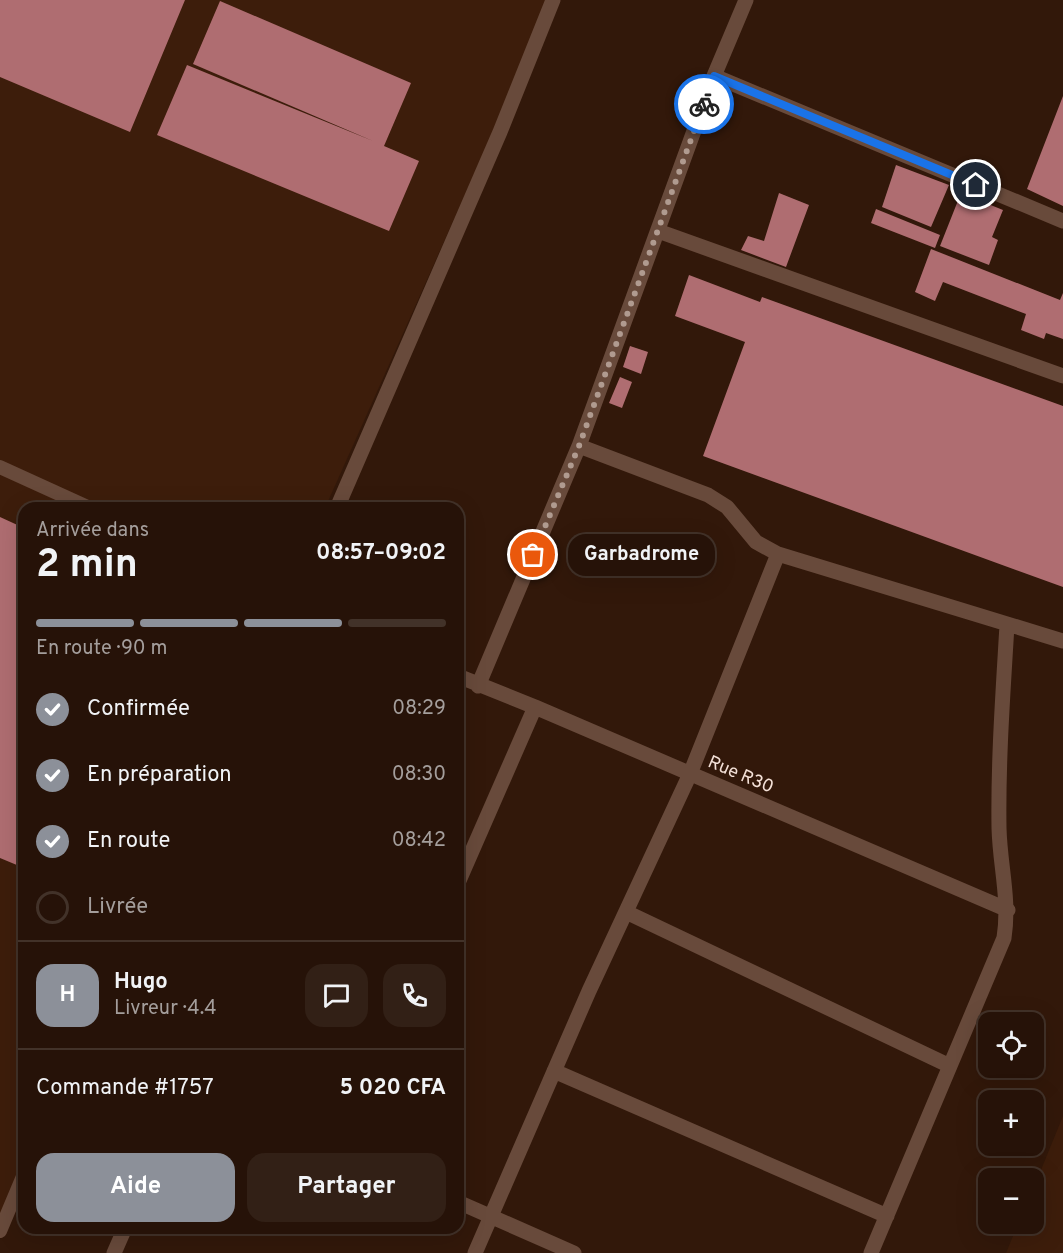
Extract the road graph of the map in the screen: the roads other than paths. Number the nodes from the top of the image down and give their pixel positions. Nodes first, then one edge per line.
1 (553, 0) edge
2 (746, 0) edge
3 (714, 76) junction
4 (1063, 221) edge
5 (658, 231) junction
6 (1063, 376) edge
7 (579, 446) junction
8 (0, 468) edge
9 (76, 502) edge
10 (340, 502) edge
11 (778, 554) junction
12 (1007, 625) junction
13 (1063, 641) edge
14 (464, 679) edge
15 (478, 686) junction
16 (535, 707) junction
17 (690, 774) junction
18 (464, 869) edge
19 (1008, 910) junction
20 (626, 912) junction
21 (950, 1066) junction
22 (554, 1071) junction
23 (18, 1188) edge
24 (464, 1205) edge
25 (887, 1216) junction
26 (491, 1217) junction
27 (0, 1231) edge
28 (122, 1234) edge
29 (114, 1253) edge
30 (475, 1253) edge
31 (574, 1253) edge
32 (871, 1253) edge

1 - 10 street
2 - 3 street
3 - 4 street
3 - 5 street
5 - 6 street
5 - 7 street
7 - 11 street
7 - 15 street
8 - 9 lane
11 - 12 street
11 - 17 street
12 - 13 street
12 - 19 street
14 - 15 street, Rue R30
15 - 16 street, Rue R30
16 - 17 street, Rue R30
16 - 18 street
17 - 19 street, Rue R30
17 - 20 street
19 - 21 street
20 - 21 street
20 - 22 street
21 - 25 street
22 - 25 street
22 - 26 street
23 - 27 lane
24 - 26 street
25 - 32 street
26 - 30 street
26 - 31 street
28 - 29 street

